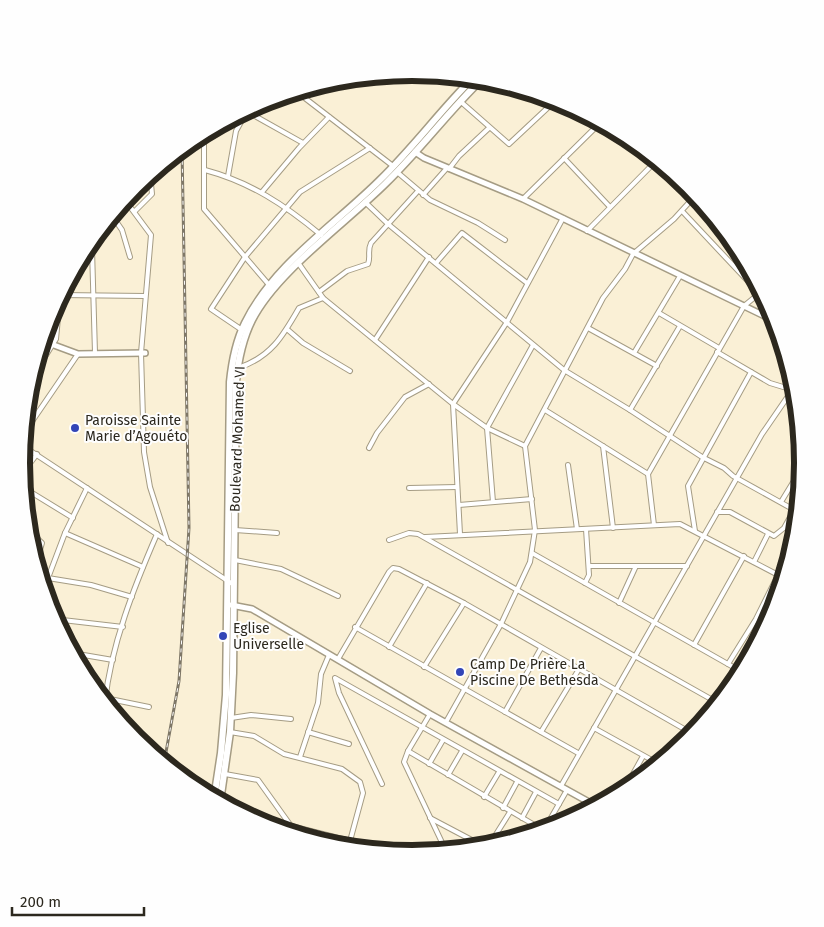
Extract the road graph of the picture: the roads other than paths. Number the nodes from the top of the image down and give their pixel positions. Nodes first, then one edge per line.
1 (466, 86) edge
2 (474, 87) edge
3 (304, 98) edge
4 (460, 101) junction
5 (548, 107) edge
6 (255, 116) edge
7 (329, 117) junction
8 (241, 122) edge
9 (489, 128) junction
10 (595, 128) edge
11 (303, 143) junction
12 (204, 144) edge
13 (370, 148) junction
14 (412, 149) junction
15 (564, 158) junction
16 (651, 165) edge
17 (395, 169) junction
18 (448, 169) junction
19 (204, 170) junction
20 (228, 176) junction
21 (151, 184) edge
22 (418, 191) junction
23 (262, 192) junction
24 (423, 195) junction
25 (523, 199) junction
26 (365, 202) junction
27 (690, 202) edge
28 (131, 206) edge
29 (610, 206) junction
30 (287, 208) junction
31 (135, 211) junction
32 (682, 211) junction
33 (563, 218) junction
34 (116, 222) edge
35 (388, 224) junction
36 (587, 231) junction
37 (321, 235) junction
38 (505, 240) dead end
39 (92, 254) edge
40 (634, 254) junction
41 (130, 257) dead end
42 (246, 257) junction
43 (428, 257) junction
44 (436, 263) junction
45 (298, 264) junction
46 (680, 276) junction
47 (745, 276) edge
48 (527, 283) junction
49 (270, 286) junction
50 (319, 292) junction
51 (93, 295) junction
52 (69, 296) edge
53 (145, 296) junction
54 (755, 296) edge
55 (323, 298) junction
56 (744, 306) junction
57 (659, 313) junction
58 (765, 317) edge
59 (57, 321) edge
60 (508, 322) junction
61 (680, 326) junction
62 (588, 328) junction
63 (242, 330) junction
64 (288, 330) junction
65 (375, 340) junction
66 (49, 344) edge
67 (53, 345) junction
68 (534, 345) junction
69 (718, 350) junction
70 (95, 353) junction
71 (143, 353) junction
72 (634, 353) junction
73 (78, 354) junction
74 (45, 357) edge
75 (657, 366) junction
76 (238, 368) junction
77 (564, 370) junction
78 (350, 371) dead end
79 (751, 372) junction
80 (429, 384) junction
81 (787, 389) edge
82 (789, 399) edge
83 (453, 404) junction
84 (545, 410) junction
85 (630, 410) junction
86 (32, 421) edge
87 (487, 428) junction
88 (670, 436) junction
89 (525, 446) junction
90 (603, 446) junction
91 (369, 448) dead end
92 (31, 450) edge
93 (37, 454) junction
94 (702, 457) junction
95 (30, 463) edge
96 (568, 465) dead end
97 (648, 474) junction
98 (738, 478) junction
99 (793, 481) edge
100 (457, 487) junction
101 (87, 488) junction
102 (409, 488) dead end
103 (31, 493) edge
104 (532, 499) junction
105 (494, 502) junction
106 (781, 502) junction
107 (459, 505) junction
108 (791, 508) edge
109 (717, 512) junction
110 (73, 518) junction
111 (790, 519) edge
112 (654, 526) junction
113 (613, 528) junction
114 (577, 529) junction
115 (586, 529) junction
116 (234, 530) junction
117 (535, 530) junction
118 (695, 532) junction
119 (65, 533) junction
120 (277, 533) dead end
121 (157, 534) junction
122 (460, 534) junction
123 (768, 534) junction
124 (424, 537) junction
125 (704, 537) junction
126 (37, 538) edge
127 (389, 540) dead end
128 (168, 543) junction
129 (40, 550) edge
130 (532, 553) junction
131 (744, 556) junction
132 (235, 560) junction
133 (754, 562) junction
134 (589, 566) junction
135 (636, 566) junction
136 (687, 566) junction
137 (143, 567) junction
138 (778, 575) edge
139 (48, 578) joint
140 (776, 579) edge
141 (427, 583) junction
142 (585, 583) junction
143 (232, 585) junction
144 (518, 589) junction
145 (338, 596) dead end
146 (132, 597) junction
147 (464, 603) junction
148 (620, 603) junction
149 (231, 605) junction
150 (64, 620) edge
151 (655, 623) junction
152 (501, 624) junction
153 (123, 627) junction
154 (355, 627) junction
155 (694, 645) junction
156 (389, 647) junction
157 (542, 648) junction
158 (81, 655) edge
159 (329, 655) junction
160 (635, 656) junction
161 (338, 659) junction
162 (113, 660) junction
163 (728, 664) junction
164 (424, 666) junction
165 (735, 668) edge
166 (578, 669) junction
167 (463, 688) junction
168 (616, 690) junction
169 (106, 692) edge
170 (112, 699) edge
171 (711, 700) edge
172 (149, 706) dead end
173 (505, 712) junction
174 (430, 714) junction
175 (231, 718) junction
176 (291, 719) dead end
177 (446, 722) junction
178 (422, 727) junction
179 (594, 728) junction
180 (686, 730) edge
181 (230, 732) junction
182 (308, 732) junction
183 (541, 732) junction
184 (443, 740) junction
185 (349, 744) dead end
186 (408, 751) junction
187 (462, 751) junction
188 (578, 753) junction
189 (643, 756) junction
190 (300, 757) junction
191 (652, 761) edge
192 (430, 764) junction
193 (500, 772) junction
194 (225, 774) junction
195 (448, 775) junction
196 (632, 776) edge
197 (517, 782) junction
198 (382, 784) dead end
199 (561, 786) junction
200 (215, 790) edge
201 (567, 790) junction
202 (536, 792) junction
203 (221, 794) edge
204 (484, 797) junction
205 (589, 802) edge
206 (559, 804) junction
207 (503, 808) junction
208 (510, 812) junction
209 (430, 818) junction
210 (522, 818) junction
211 (550, 819) edge
212 (291, 825) edge
213 (535, 825) edge
214 (302, 829) edge
215 (493, 836) edge
216 (340, 838) edge
217 (473, 840) edge
218 (350, 841) edge
219 (443, 844) edge

1 - 14 main road, Boulevard Mohamed VI
2 - 4 main road, Boulevard Mohamed VI
3 - 7 street
4 - 9 street
4 - 14 main road, Boulevard Mohamed VI
5 - 9 street
6 - 11 street
7 - 11 street
7 - 13 street
8 - 20 street
9 - 18 street
10 - 15 street
11 - 23 street
12 - 19 street
13 - 17 street
13 - 30 street
14 - 17 main road, Boulevard Mohamed VI
14 - 18 street
15 - 25 street
15 - 29 street
16 - 29 street
17 - 22 street
17 - 26 main road, Boulevard Mohamed VI
17 - 37 main road, Boulevard Mohamed VI
18 - 24 street
18 - 25 street
19 - 20 street
19 - 42 street
20 - 23 street
21 - 31 street
22 - 24 street
22 - 35 street
23 - 30 street
24 - 38 street
25 - 33 street
26 - 35 street
26 - 45 main road, Boulevard Mohamed VI
27 - 32 street
28 - 31 street
29 - 36 street
30 - 37 street
30 - 42 street
31 - 53 street
32 - 40 street
32 - 47 street
33 - 36 street
33 - 48 street
34 - 41 street
35 - 43 street
35 - 50 street
36 - 40 street
37 - 49 main road, Boulevard Mohamed VI
39 - 51 street
40 - 46 street
40 - 62 street
42 - 49 street
42 - 63 street
43 - 44 street
43 - 65 street
44 - 48 street
44 - 60 street
45 - 50 street
45 - 76 main road, Boulevard Mohamed VI
46 - 56 street
46 - 57 street
48 - 60 street
49 - 63 main road, Boulevard Mohamed VI
50 - 55 street
51 - 52 street
51 - 53 street
51 - 70 street
53 - 71 street
54 - 56 street
55 - 64 street
55 - 65 street
56 - 58 street
56 - 69 street
57 - 61 street
57 - 72 street
59 - 67 street
60 - 68 street
60 - 83 street
61 - 69 street
61 - 75 street
62 - 72 street
62 - 77 street
63 - 143 main road, Boulevard Mohamed VI
64 - 76 street
64 - 78 street
65 - 80 street
66 - 67 street
67 - 73 street
67 - 74 street
68 - 77 street
68 - 87 street
69 - 79 street
69 - 88 street
70 - 71 street
70 - 73 street
71 - 128 street
72 - 75 street
73 - 86 street
75 - 85 street
76 - 116 main road, Boulevard Mohamed VI
77 - 84 street
77 - 85 street
79 - 81 street
79 - 94 street
80 - 83 street
80 - 91 street
82 - 98 street
83 - 87 street
83 - 100 street
84 - 89 street
84 - 90 street
85 - 88 street
87 - 89 street
87 - 105 street
88 - 94 street
88 - 97 street
89 - 104 street
90 - 97 street
90 - 113 street
92 - 93 street
93 - 95 street
93 - 101 street
94 - 98 street
94 - 118 street
96 - 114 street
97 - 112 street
98 - 106 street
98 - 109 street
99 - 106 street
100 - 102 street
100 - 107 street
101 - 110 street
101 - 121 street
103 - 110 street
104 - 105 street
104 - 117 street
105 - 107 street
106 - 108 street
107 - 122 street
109 - 123 street
109 - 125 street
110 - 119 street
111 - 123 street
112 - 113 street
112 - 118 street
113 - 115 street
114 - 115 street
114 - 117 street
115 - 134 street
116 - 120 street
116 - 132 main road, Boulevard Mohamed VI
117 - 122 street
117 - 130 street
118 - 125 street
119 - 137 street
119 - 139 street
121 - 128 street
121 - 137 street
122 - 124 street
123 - 133 street
124 - 127 street
124 - 144 street
125 - 131 street
125 - 136 street
126 - 129 street
128 - 143 street
130 - 142 street
130 - 144 street
131 - 133 street
131 - 155 street
132 - 143 main road, Boulevard Mohamed VI
132 - 145 street
133 - 138 street
134 - 135 street
134 - 142 street
135 - 136 street
135 - 148 street
136 - 151 street
137 - 146 street
139 - 146 street
140 - 163 street
141 - 147 street
141 - 154 street
141 - 156 street
142 - 148 street
143 - 149 main road, Boulevard Mohamed VI
144 - 152 street
144 - 160 street
146 - 153 street
147 - 152 street
147 - 164 street
148 - 151 street
149 - 159 street
149 - 175 main road, Boulevard Mohamed VI
149 - 200 main road, Boulevard Mohamed VI
150 - 153 street
151 - 155 street
151 - 160 street
152 - 157 street
152 - 167 street
153 - 162 street
154 - 156 street
154 - 161 street
155 - 163 street
156 - 164 street
157 - 166 street
157 - 173 street
158 - 162 street
159 - 161 street
159 - 182 street
160 - 168 street
160 - 171 street
161 - 174 street
162 - 169 street
163 - 165 street
164 - 167 street
166 - 168 street
166 - 183 street
167 - 173 street
167 - 177 street
168 - 179 street
168 - 180 street
170 - 172 street
173 - 183 street
174 - 177 street
174 - 178 street
175 - 176 street
175 - 181 main road, Boulevard Mohamed VI
177 - 199 street
178 - 184 street
178 - 186 street
178 - 198 street
179 - 188 street
179 - 189 street
181 - 190 street
181 - 194 main road, Boulevard Mohamed VI
182 - 185 street
182 - 190 street
183 - 188 street
184 - 187 street
184 - 192 street
186 - 192 street
186 - 209 street
187 - 193 street
187 - 195 street
188 - 199 street
189 - 191 street
189 - 196 street
190 - 218 street
192 - 195 street
193 - 197 street
193 - 204 street
194 - 203 main road, Boulevard Mohamed VI
194 - 212 street
195 - 204 street
197 - 202 street
197 - 207 street
199 - 201 street
201 - 205 street
201 - 206 street
202 - 206 street
202 - 210 street
204 - 207 street
206 - 211 street
207 - 208 street
208 - 210 street
208 - 215 street
209 - 217 street
209 - 219 street
210 - 213 street
214 - 216 street

